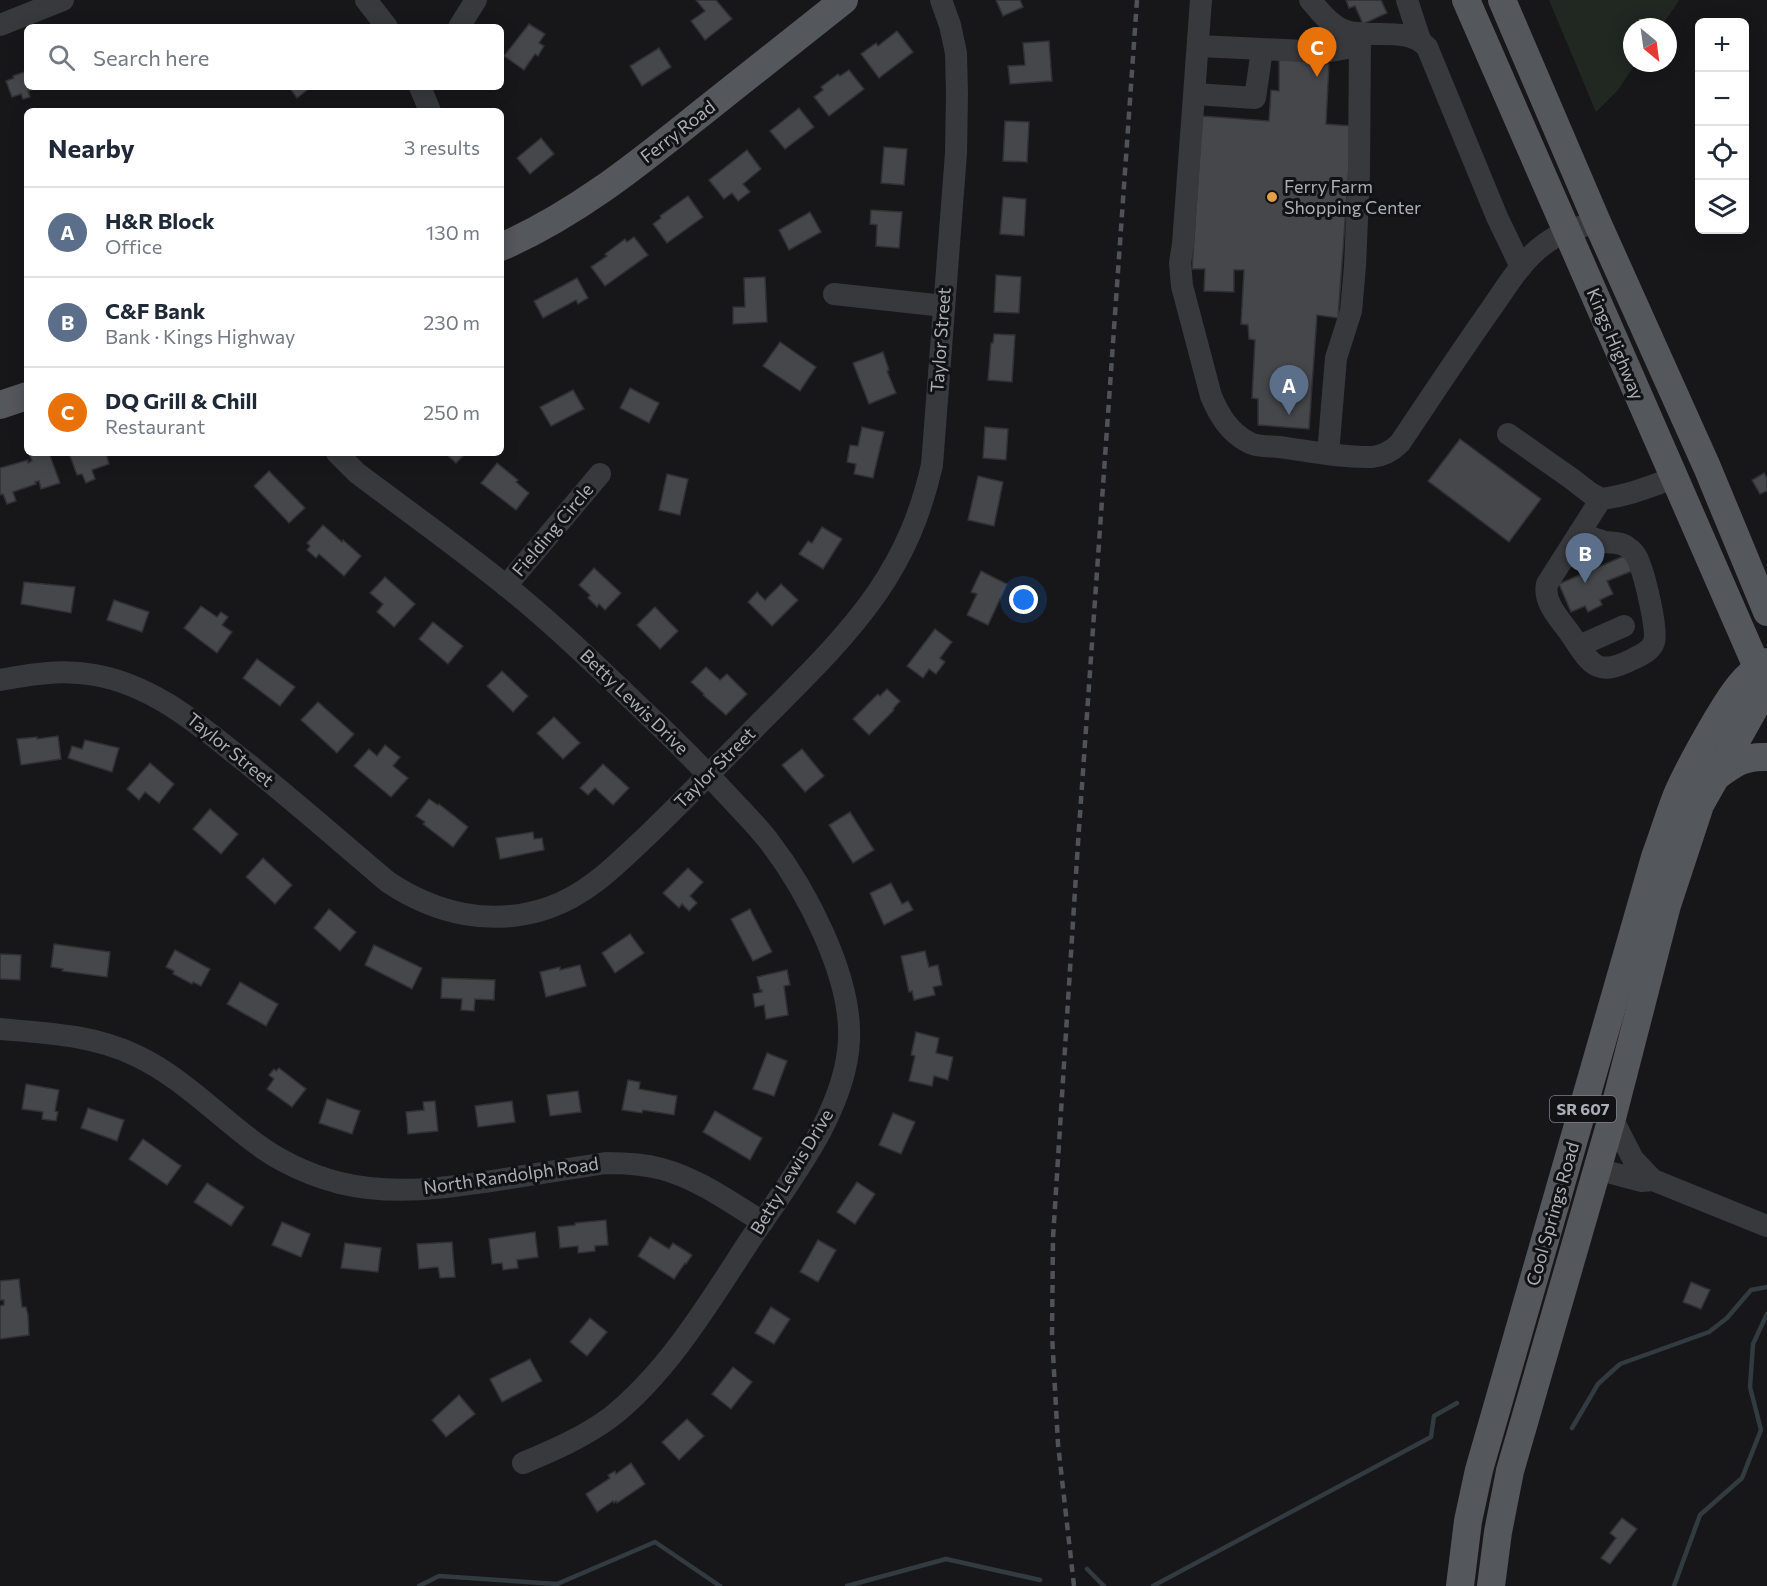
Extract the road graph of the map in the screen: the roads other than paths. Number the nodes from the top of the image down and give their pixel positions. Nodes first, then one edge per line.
1 (63, 0) edge
2 (366, 0) edge
3 (476, 0) edge
4 (844, 0) edge
5 (940, 0) edge
6 (1201, 0) edge
7 (1310, 0) edge
8 (1407, 0) edge
9 (1466, 0) edge
10 (1502, 0) edge
11 (39, 5) edge
12 (385, 24) edge
13 (461, 24) edge
14 (0, 25) edge
15 (1359, 40) junction
16 (1420, 40) junction
17 (1199, 46) junction
18 (1262, 50) junction
19 (422, 90) edge
20 (1195, 94) junction
21 (429, 108) edge
22 (1597, 222) junction
23 (1567, 231) junction
24 (507, 239) edge
25 (1521, 267) junction
26 (834, 294) dead end
27 (944, 306) junction
28 (24, 397) edge
29 (0, 405) edge
30 (1508, 434) dead end
31 (1328, 454) junction
32 (340, 456) edge
33 (600, 474) dead end
34 (1674, 478) junction
35 (1601, 499) junction
36 (1579, 533) junction
37 (507, 586) junction
38 (1767, 612) edge
39 (1624, 626) dead end
40 (1579, 646) junction
41 (1765, 677) edge
42 (0, 681) edge
43 (1767, 757) edge
44 (708, 775) junction
45 (1717, 776) junction
46 (0, 1029) edge
47 (1594, 1071) junction
48 (1612, 1118) junction
49 (1597, 1169) junction
50 (1653, 1180) junction
51 (763, 1222) junction
52 (1767, 1226) edge
53 (523, 1463) dead end
54 (1460, 1586) edge
55 (1491, 1586) edge

1 - 11 street
2 - 12 street
3 - 13 street
4 - 24 main road, Ferry Road
5 - 27 street, Taylor Street
6 - 17 street
7 - 15 street
8 - 16 street
9 - 23 main road, Kings Highway
10 - 22 main road, Kings Highway
11 - 14 street
15 - 16 street
15 - 18 street
15 - 31 street
16 - 25 street
17 - 18 street
17 - 20 street
18 - 20 street
19 - 21 street
20 - 31 street
22 - 23 street
22 - 38 main road, Kings Highway
23 - 25 street
23 - 34 main road, Kings Highway
25 - 31 street
26 - 27 street
27 - 44 street, Taylor Street
28 - 29 main road
30 - 35 street
32 - 37 street, Betty Lewis Drive
33 - 37 street, Fielding Circle
34 - 35 street
34 - 41 main road, Kings Highway
35 - 36 street
36 - 40 street
36 - 40 street
37 - 44 street, Betty Lewis Drive
39 - 40 street
41 - 45 main road, Cool Springs Road / SR 607
41 - 47 main road, Cool Springs Road / SR 607
42 - 44 street, Taylor Street
43 - 45 main road
44 - 51 street, Betty Lewis Drive
45 - 48 main road, Cool Springs Road / SR 607
46 - 51 street, North Randolph Road
47 - 49 main road
47 - 54 main road, Cool Springs Road / SR 607
48 - 49 main road, Cool Springs Road / SR 607
48 - 50 street
49 - 50 street
49 - 55 main road, Cool Springs Road / SR 607
50 - 52 street
51 - 53 street, Betty Lewis Drive

